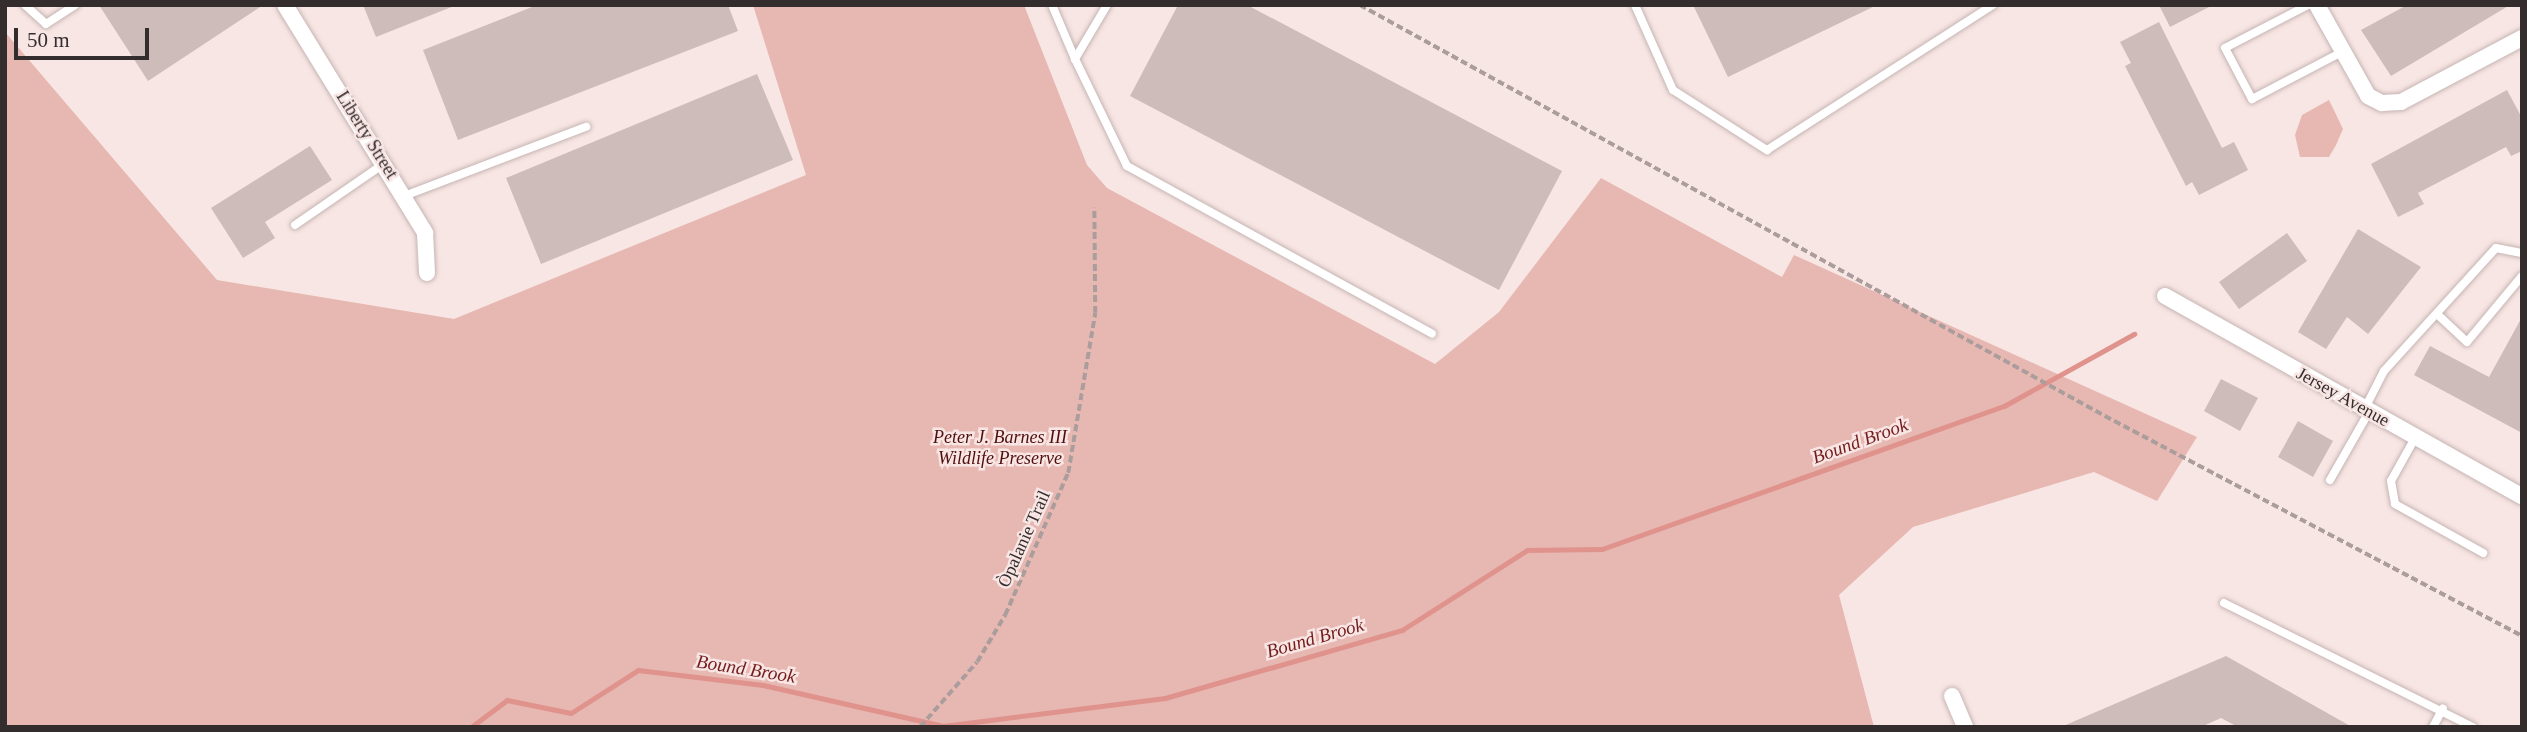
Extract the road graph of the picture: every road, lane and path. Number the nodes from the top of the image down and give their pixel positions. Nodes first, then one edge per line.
1 (25, 5) edge
2 (75, 5) edge
3 (285, 5) edge
4 (1052, 5) edge
5 (1107, 5) edge
6 (1360, 5) edge
7 (1635, 5) edge
8 (1993, 5) edge
9 (2308, 5) edge
10 (2317, 5) edge
11 (2520, 43) edge
12 (2342, 52) junction
13 (1075, 59) junction
14 (586, 127) dead end
15 (385, 163) junction
16 (404, 196) junction
17 (1094, 208) dead end
18 (295, 225) dead end
19 (2522, 253) edge
20 (427, 273) dead end
21 (2522, 276) edge
22 (2165, 296) dead end
23 (2437, 314) junction
24 (1432, 334) dead end
25 (2366, 411) junction
26 (2415, 438) junction
27 (2330, 480) dead end
28 (2522, 496) edge
29 (2483, 553) dead end
30 (2224, 603) dead end
31 (2522, 636) edge
32 (1952, 695) dead end
33 (2443, 708) junction
34 (920, 727) edge
35 (1965, 727) edge
36 (2433, 727) edge
37 (2473, 727) edge

1 - 2 lane
3 - 15 street, Liberty Street
4 - 13 lane
5 - 13 lane
6 - 31 path
7 - 8 lane
9 - 12 lane
10 - 12 street
11 - 12 street
13 - 24 lane
14 - 16 lane
15 - 16 street, Liberty Street
15 - 18 lane
16 - 20 street, Liberty Street
17 - 34 path, Òpalanie Trail
19 - 23 lane
21 - 23 lane
22 - 25 street, Jersey Avenue
23 - 25 lane
25 - 26 street, Jersey Avenue
25 - 27 lane
26 - 28 street, Jersey Avenue
26 - 29 lane
30 - 33 lane
32 - 35 street
33 - 36 lane
33 - 37 lane

